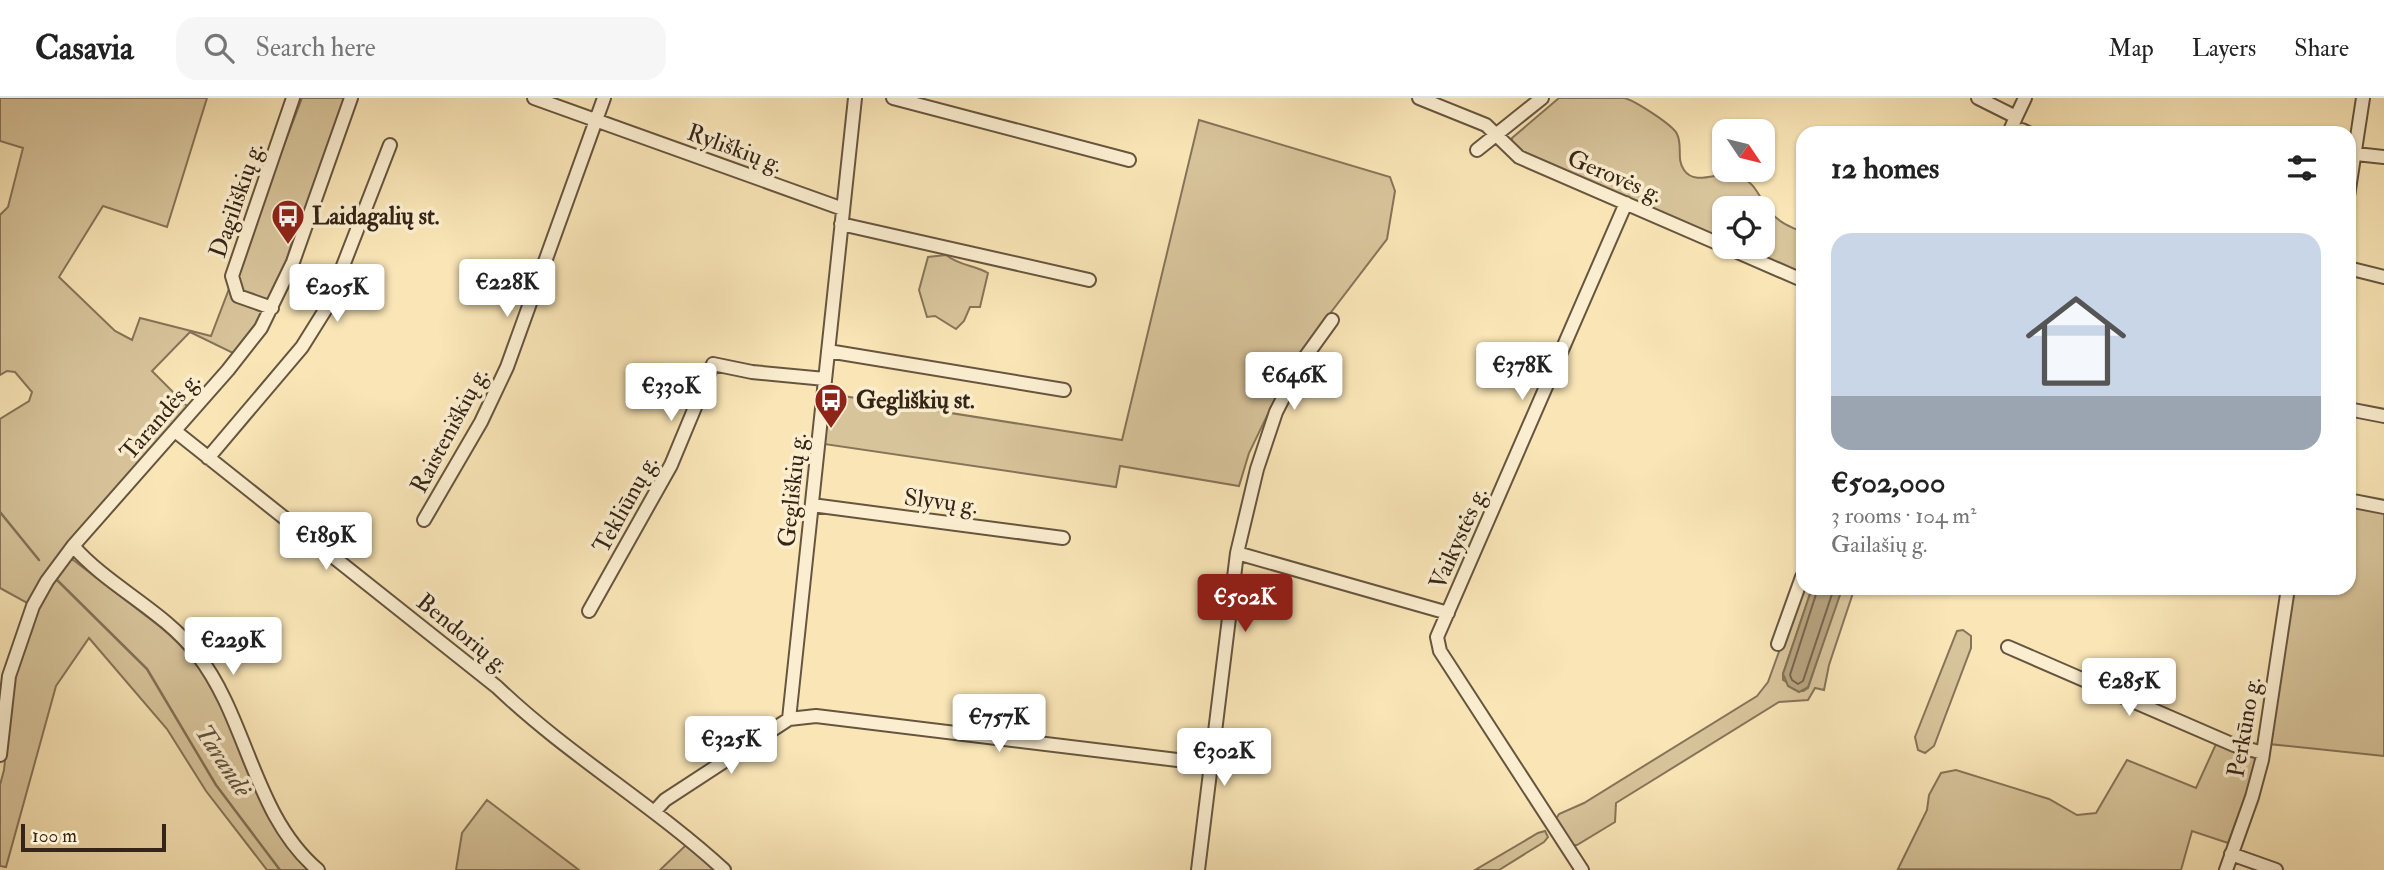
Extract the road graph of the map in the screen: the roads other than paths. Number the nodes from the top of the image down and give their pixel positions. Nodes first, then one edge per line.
1 (293, 98) edge
2 (351, 98) edge
3 (534, 98) edge
4 (604, 98) edge
5 (855, 98) edge
6 (893, 98) edge
7 (1419, 98) edge
8 (1542, 98) edge
9 (1978, 98) edge
10 (2025, 98) edge
11 (2363, 98) edge
12 (2016, 117) junction
13 (596, 121) junction
14 (2018, 126) edge
15 (1497, 134) junction
16 (390, 145) dead end
17 (1477, 150) dead end
18 (2356, 153) joint
19 (2384, 157) edge
20 (1129, 160) dead end
21 (1626, 203) junction
22 (843, 209) junction
23 (841, 224) junction
24 (1712, 240) edge
25 (1754, 259) edge
26 (2356, 270) edge
27 (1796, 277) edge
28 (2384, 277) edge
29 (1089, 280) dead end
30 (272, 308) junction
31 (1332, 320) dead end
32 (828, 351) junction
33 (825, 379) junction
34 (1064, 390) dead end
35 (2356, 411) edge
36 (2384, 416) edge
37 (175, 431) junction
38 (208, 458) junction
39 (2356, 502) edge
40 (813, 505) junction
41 (2384, 507) edge
42 (424, 520) dead end
43 (1063, 538) dead end
44 (73, 546) junction
45 (1237, 553) junction
46 (1796, 594) edge
47 (2287, 595) edge
48 (589, 611) dead end
49 (1448, 613) junction
50 (1778, 643) dead end
51 (2008, 647) dead end
52 (789, 719) junction
53 (2263, 753) junction
54 (0, 755) edge
55 (1210, 764) junction
56 (654, 811) junction
57 (2231, 854) junction
58 (318, 870) edge
59 (724, 870) edge
60 (1198, 870) edge
61 (1582, 870) edge
62 (2226, 870) edge
63 (2276, 870) edge

1 - 30 street, Dagiliškių g.
2 - 30 street, Tarandės g.
3 - 13 street, Ryliškių g.
4 - 13 street, Raisteniškių g.
5 - 22 street, Gegliškių g.
6 - 20 street
7 - 15 street, Gerovės g.
8 - 15 street
9 - 12 street
10 - 12 street
11 - 18 street
12 - 14 street
13 - 22 street, Ryliškių g.
13 - 42 street, Raisteniškių g.
15 - 17 street
15 - 21 street, Gerovės g.
16 - 38 street
18 - 19 street
21 - 24 street, Gerovės g.
21 - 49 street, Vaikystės g.
22 - 23 street, Gegliškių g.
23 - 29 street
23 - 32 street, Gegliškių g.
25 - 27 street, Gerovės g.
26 - 28 street
30 - 37 street, Tarandės g.
31 - 45 street
32 - 33 street, Gegliškių g.
32 - 34 street
33 - 40 street, Gegliškių g.
33 - 48 street, Tekliūnų g.
35 - 36 street
37 - 38 street, Bendorių g.
37 - 44 street, Tarandės g.
38 - 56 street, Bendorių g.
39 - 41 street
40 - 43 street, Slyvų g.
40 - 52 street, Gegliškių g.
44 - 54 street, Tarandės g.
44 - 58 street
45 - 49 street
45 - 55 street
46 - 50 street
47 - 53 street, Perkūno g.
49 - 61 street, Vaikystės g.
51 - 53 street
52 - 55 street
52 - 56 street
53 - 57 street, Perkūno g.
55 - 60 street
56 - 59 street, Bendorių g.
57 - 62 street, Perkūno g.
57 - 63 street

